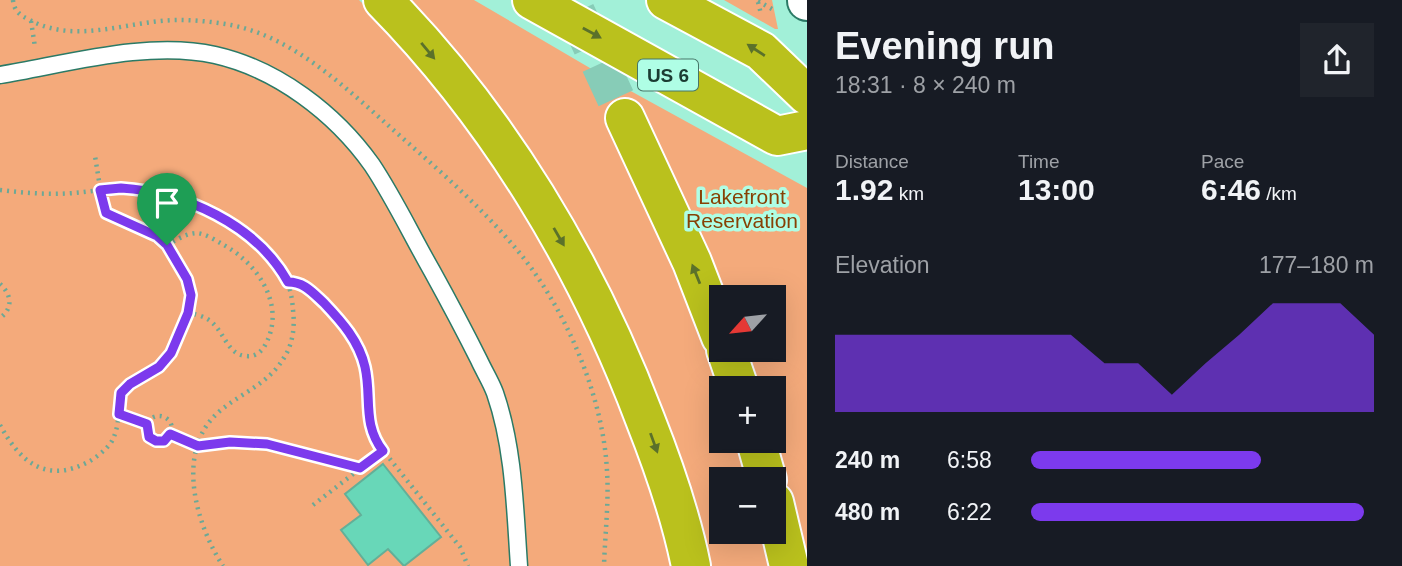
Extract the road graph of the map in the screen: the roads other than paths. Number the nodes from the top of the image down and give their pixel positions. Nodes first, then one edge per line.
1 (383, 0) edge
2 (532, 0) edge
3 (666, 0) edge
4 (0, 75) edge
5 (807, 95) edge
6 (625, 118) tunnel mouth
7 (807, 130) edge
8 (709, 306) edge
9 (784, 544) edge
10 (519, 566) edge
11 (691, 566) edge
12 (789, 566) edge

1 -> 11 highway
2 -> 7 highway, US 6
5 -> 3 highway
4 - 10 lane
8 -> 6 highway
9 - 12 highway

